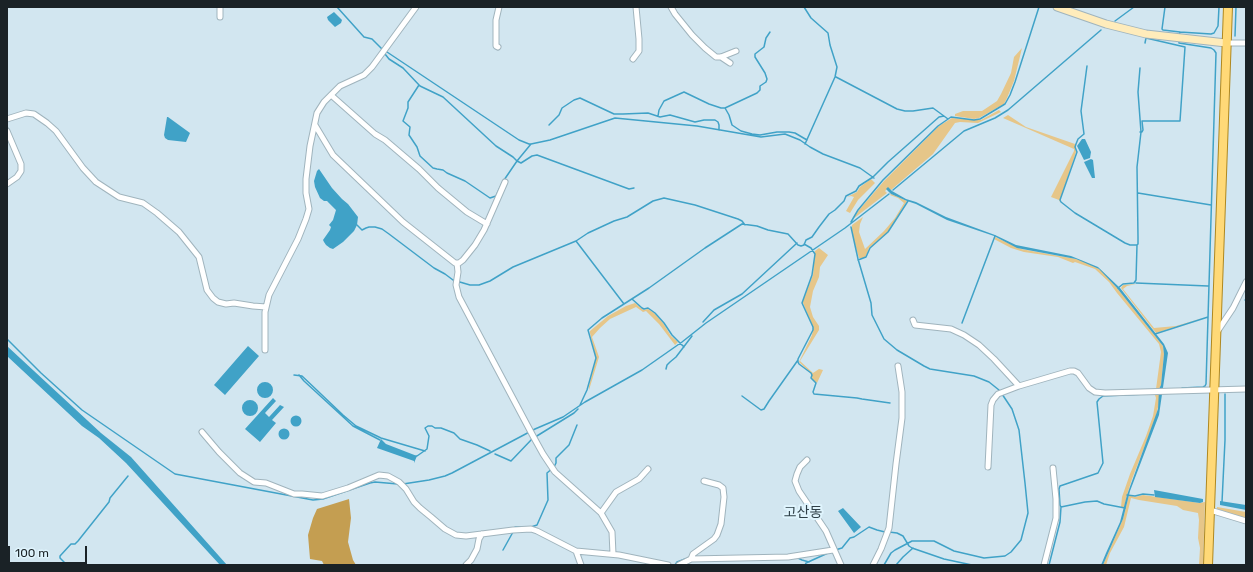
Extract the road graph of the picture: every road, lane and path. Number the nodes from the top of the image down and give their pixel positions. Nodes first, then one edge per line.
1 (220, 7) edge
2 (416, 7) edge
3 (498, 7) edge
4 (636, 7) edge
5 (671, 7) edge
6 (1057, 7) edge
7 (1228, 7) edge
8 (220, 17) dead end
9 (1226, 43) junction
10 (1246, 43) edge
11 (498, 47) dead end
12 (736, 51) dead end
13 (721, 57) junction
14 (633, 59) dead end
15 (730, 63) dead end
16 (331, 95) junction
17 (7, 119) edge
18 (315, 125) junction
19 (7, 131) edge
20 (505, 182) dead end
21 (7, 184) edge
22 (487, 224) junction
23 (457, 263) junction
24 (1246, 282) edge
25 (266, 307) junction
26 (913, 320) dead end
27 (1216, 332) junction
28 (265, 350) dead end
29 (898, 366) dead end
30 (1019, 386) junction
31 (1246, 389) edge
32 (1214, 390) junction
33 (202, 432) dead end
34 (807, 460) dead end
35 (988, 467) dead end
36 (648, 468) dead end
37 (1053, 468) dead end
38 (704, 481) dead end
39 (1210, 510) junction
40 (601, 513) junction
41 (1246, 521) edge
42 (482, 534) junction
43 (833, 550) junction
44 (576, 551) junction
45 (613, 554) junction
46 (691, 559) junction
47 (466, 565) edge
48 (582, 565) edge
49 (668, 565) edge
50 (679, 565) edge
51 (841, 565) edge
52 (873, 565) edge
53 (1044, 565) edge
54 (1208, 565) edge

1 - 8 street
2 - 16 street
3 - 11 street
4 - 14 street
5 - 13 street
6 - 9 street
7 - 9 main road
9 - 10 street
9 - 27 main road
12 - 13 street
13 - 15 street
16 - 18 street
16 - 22 street
17 - 25 street
18 - 23 street
18 - 25 street
19 - 21 street
20 - 22 street
22 - 23 street
23 - 40 street
24 - 27 street
25 - 28 street
26 - 30 street
27 - 32 main road
29 - 52 street
30 - 32 street
30 - 35 street
31 - 32 street
32 - 39 main road
33 - 42 street
34 - 43 street
36 - 40 street
37 - 53 street
38 - 46 street
39 - 41 street
39 - 54 main road
40 - 45 street
42 - 44 street
42 - 47 street
43 - 46 street
43 - 51 street
44 - 45 street
44 - 48 street
45 - 49 street
46 - 50 street

